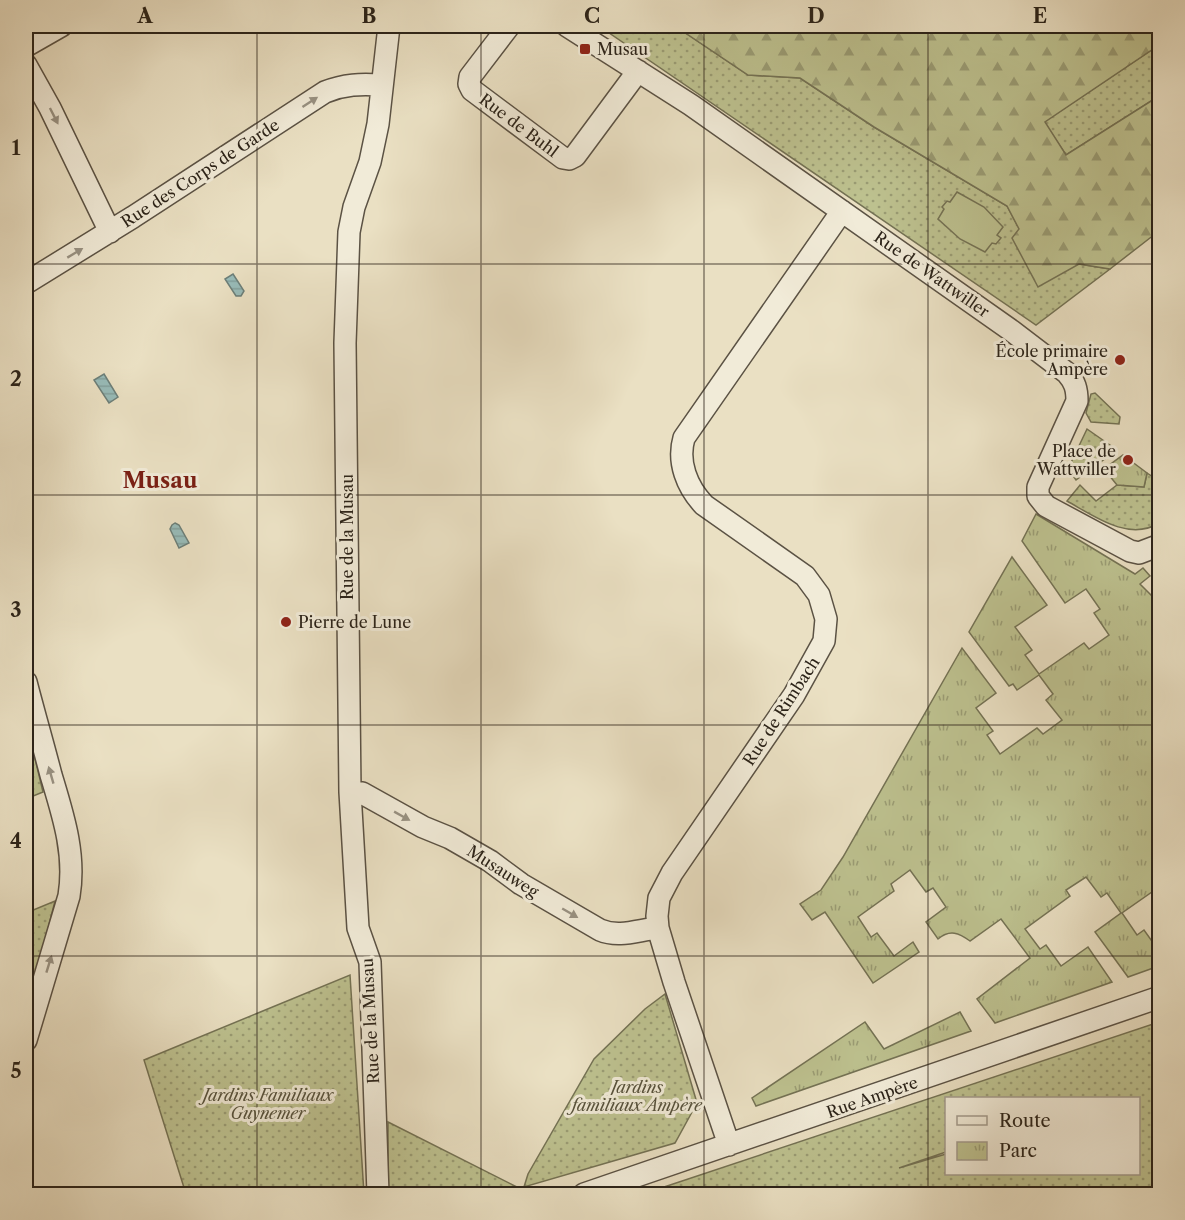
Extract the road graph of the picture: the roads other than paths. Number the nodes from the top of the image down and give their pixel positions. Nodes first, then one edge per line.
1 (61, 26) edge
2 (389, 26) edge
3 (509, 26) edge
4 (567, 26) edge
5 (26, 46) edge
6 (26, 65) edge
7 (638, 71) junction
8 (381, 85) junction
9 (842, 211) junction
10 (110, 232) junction
11 (26, 283) edge
12 (1160, 545) edge
13 (26, 682) edge
14 (350, 792) junction
15 (658, 928) junction
16 (1160, 997) edge
17 (26, 1040) edge
18 (729, 1145) junction
19 (378, 1194) edge
20 (584, 1194) edge

1 - 5 street
2 - 8 street, Rue de la Musau
3 - 7 street, Rue de Buhl
4 - 7 street, Rue de Wattwiller
6 -> 10 street
7 - 9 street, Rue de Wattwiller
10 -> 8 street, Rue des Corps de Garde
8 - 14 street, Rue de la Musau
9 - 12 street, Rue de Wattwiller
9 - 15 street, Rue de Rimbach
11 -> 10 street, Rue des Corps de Garde
17 -> 13 street
14 -> 15 street, Musauweg
14 - 19 street, Rue de la Musau
15 - 18 street, Rue de Rimbach
16 - 18 street, Rue Ampère
18 - 20 street, Rue Ampère

